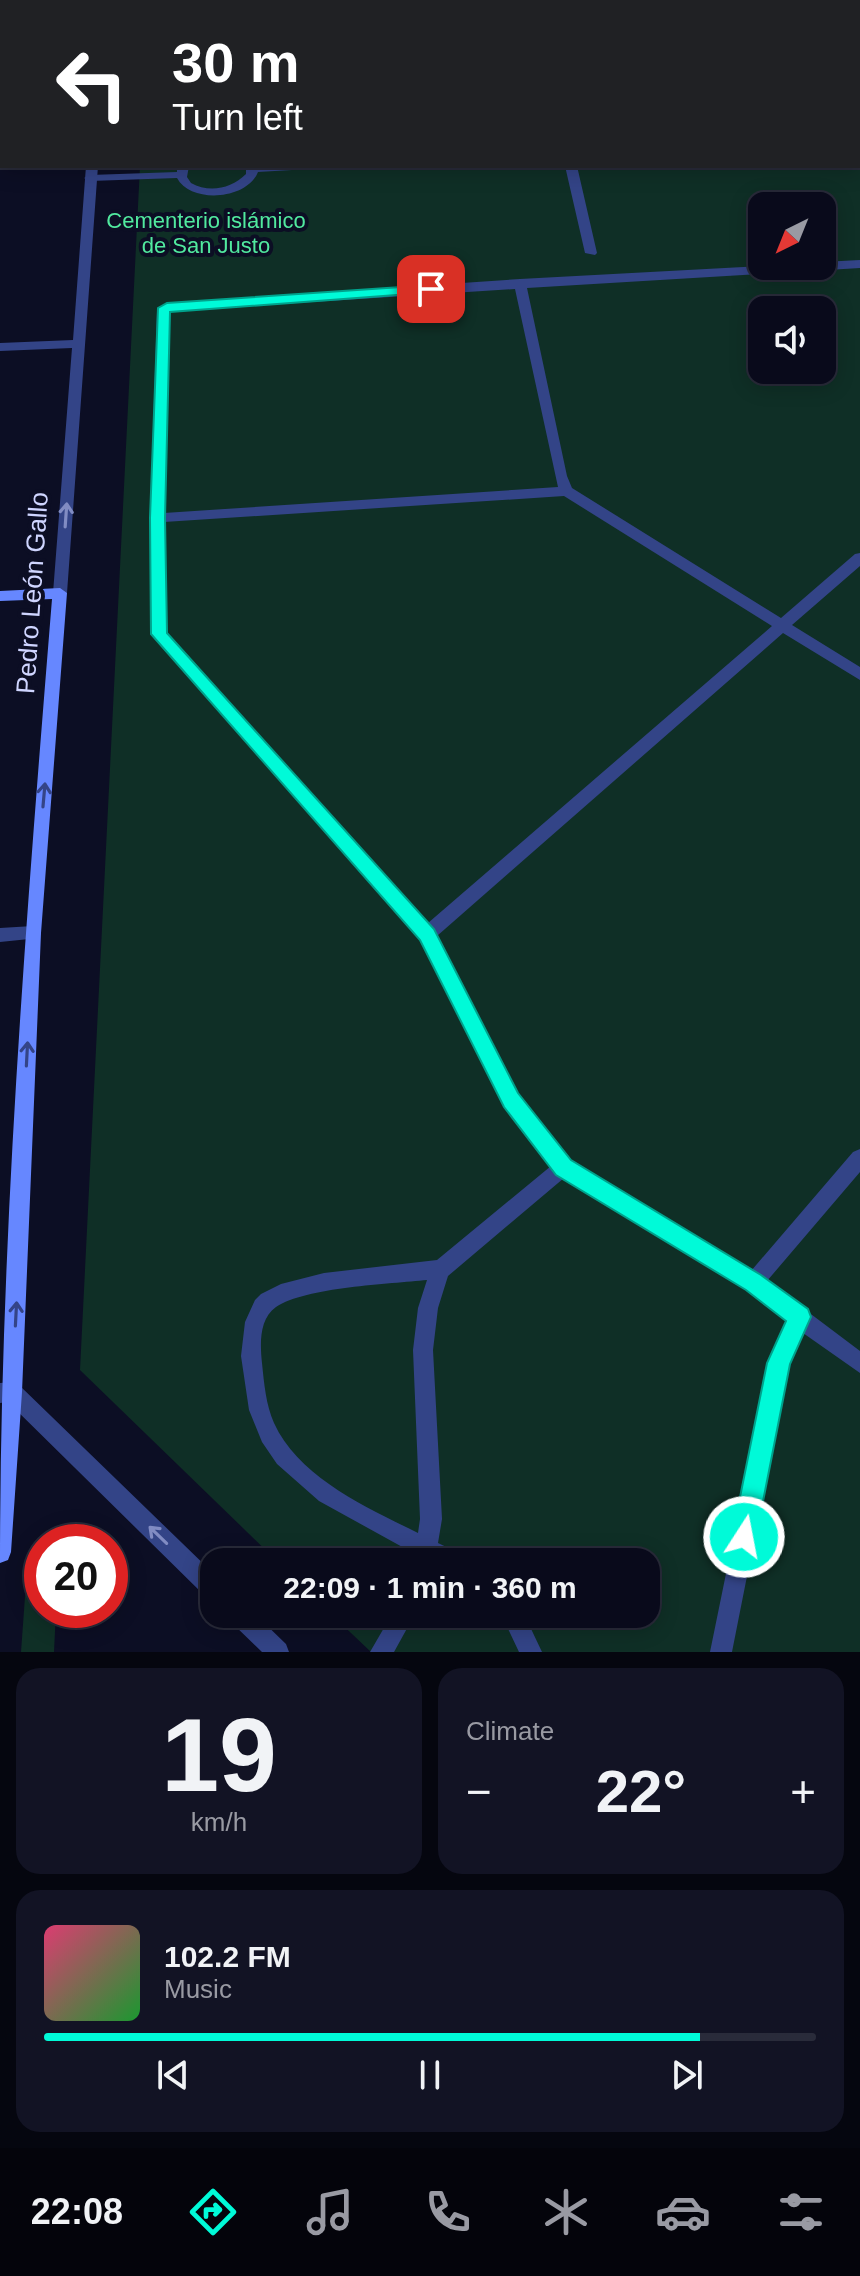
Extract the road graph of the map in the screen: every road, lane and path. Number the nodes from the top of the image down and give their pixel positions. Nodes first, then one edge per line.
1 (252, 168) edge
2 (571, 168) edge
3 (182, 170) edge
4 (91, 172) edge
5 (591, 253) dead end
6 (860, 264) edge
7 (836, 265) edge
8 (748, 270) edge
9 (520, 283) junction
10 (79, 344) junction
11 (0, 347) edge
12 (566, 491) junction
13 (157, 518) junction
14 (860, 558) edge
15 (60, 593) junction
16 (0, 596) edge
17 (784, 626) junction
18 (860, 674) edge
19 (33, 933) junction
20 (427, 934) junction
21 (0, 935) edge
22 (860, 1158) edge
23 (563, 1167) junction
24 (441, 1269) junction
25 (753, 1283) junction
26 (800, 1317) junction
27 (860, 1363) edge
28 (6, 1393) edge
29 (416, 1548) edge
30 (428, 1548) edge
31 (0, 1552) edge
32 (200, 1576) edge
33 (253, 1628) edge
34 (396, 1628) edge
35 (519, 1628) edge
36 (278, 1652) edge
37 (381, 1652) edge
38 (531, 1652) edge
39 (721, 1652) edge

1 - 3 street
2 - 5 street
3 - 4 street
4 - 10 street, Pedro León Gallo
6 - 7 street
8 - 9 street
9 - 12 street
9 - 13 street
10 - 11 street
15 -> 10 street, Pedro León Gallo
12 - 13 street
12 - 17 street
13 - 20 street
14 - 17 street
15 - 16 street
19 -> 15 street, Pedro León Gallo
17 - 18 street
17 - 20 street
19 - 21 street
28 -> 19 street, Pedro León Gallo
20 - 23 street
22 - 25 street
23 - 24 street
23 - 25 street
24 - 29 street
24 - 30 street
25 - 26 street
26 - 27 street
26 - 39 street
28 - 31 street, Pedro León Gallo
32 -> 28 street
33 - 36 street
34 - 37 street
35 - 38 street

